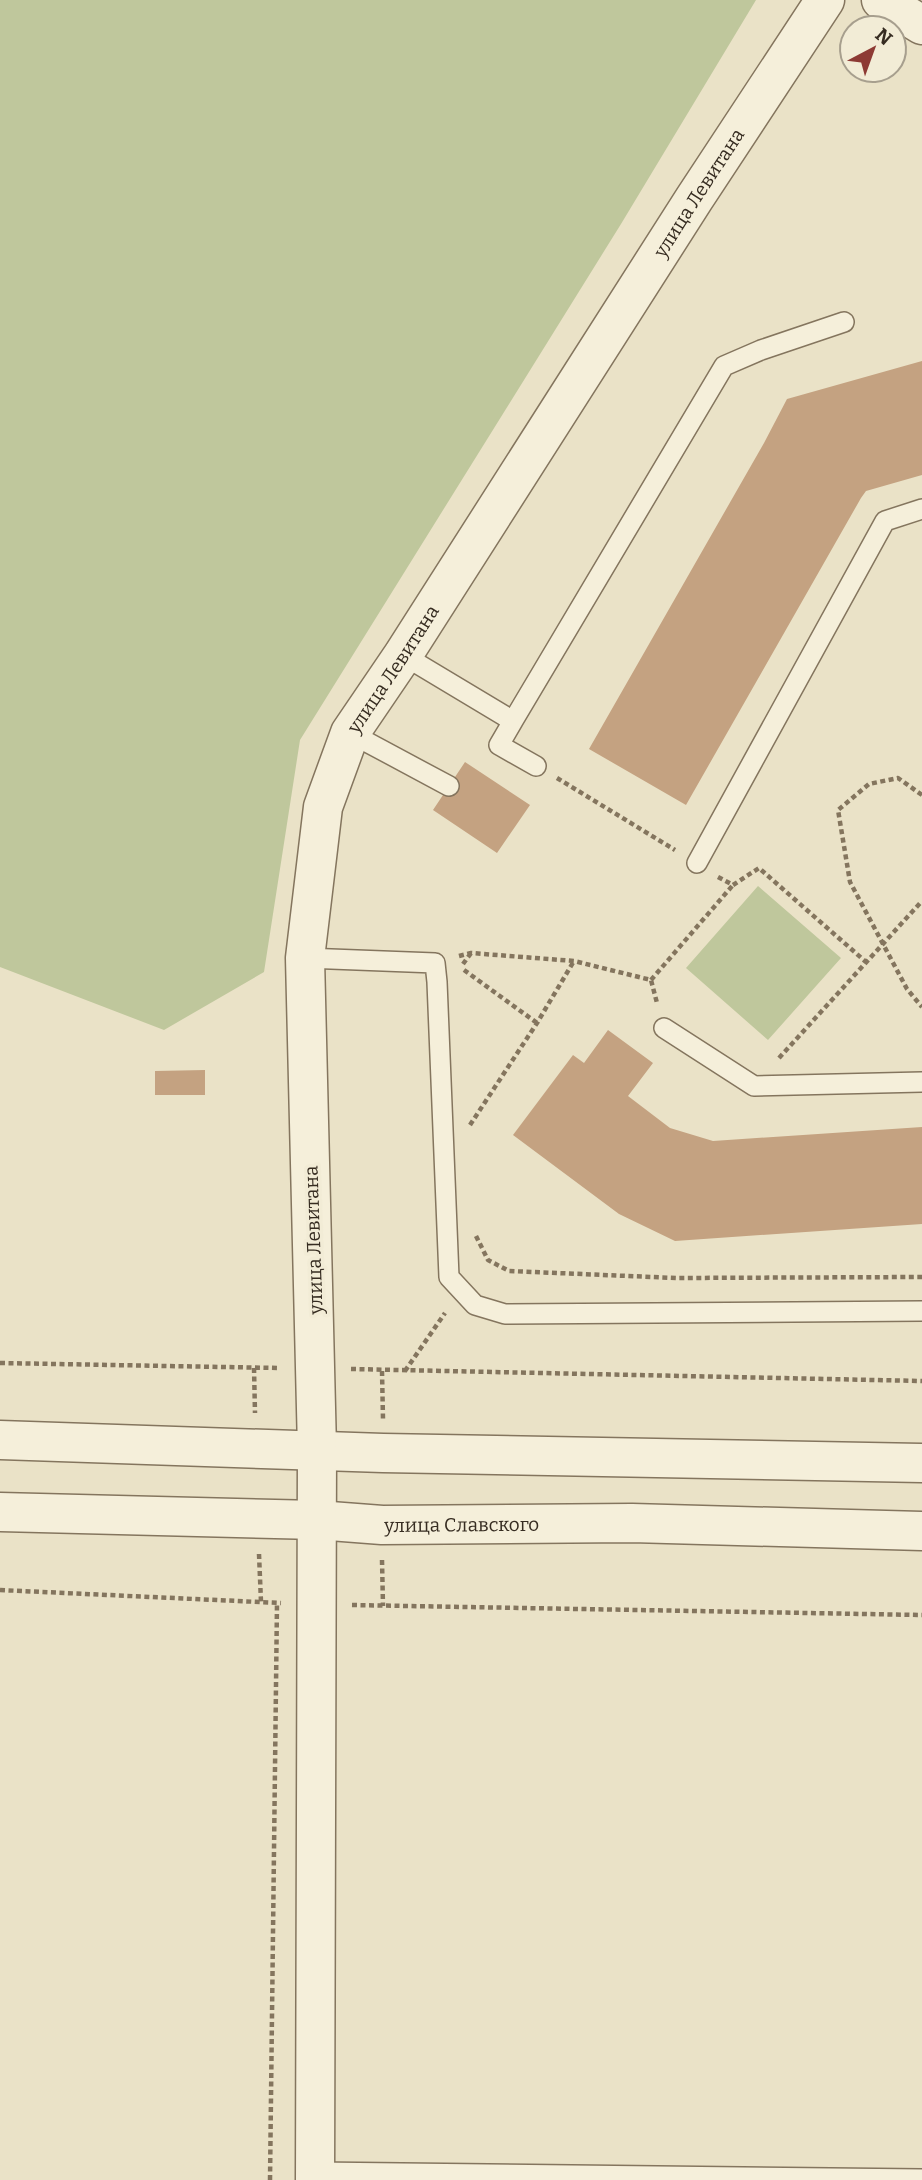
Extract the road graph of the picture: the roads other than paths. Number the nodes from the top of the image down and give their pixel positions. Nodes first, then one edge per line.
1 (825, 0) edge
2 (881, 0) edge
3 (922, 25) edge
4 (844, 322) dead end
5 (922, 509) edge
6 (403, 655) junction
7 (513, 721) junction
8 (350, 733) junction
9 (536, 766) dead end
10 (449, 786) dead end
11 (697, 863) dead end
12 (305, 958) junction
13 (664, 1028) road end
14 (922, 1082) edge
15 (922, 1311) edge
16 (0, 1440) edge
17 (317, 1450) junction
18 (922, 1463) edge
19 (0, 1512) edge
20 (317, 1520) junction
21 (922, 1531) edge
22 (315, 2176) edge
23 (922, 2179) edge

1 - 6 street, улица Левитана
2 - 3 street
4 - 7 lane
5 - 11 lane
6 - 7 lane
6 - 8 street, улица Левитана
7 - 9 lane
8 - 10 lane
8 - 12 street, улица Левитана
12 - 15 lane
12 - 17 street, улица Левитана
13 - 14 lane
16 - 17 street
17 - 18 street
17 - 20 street, улица Левитана
19 - 20 street, улица Славского
20 - 21 street, улица Славского
20 - 22 street, улица Левитана
22 - 23 lane

